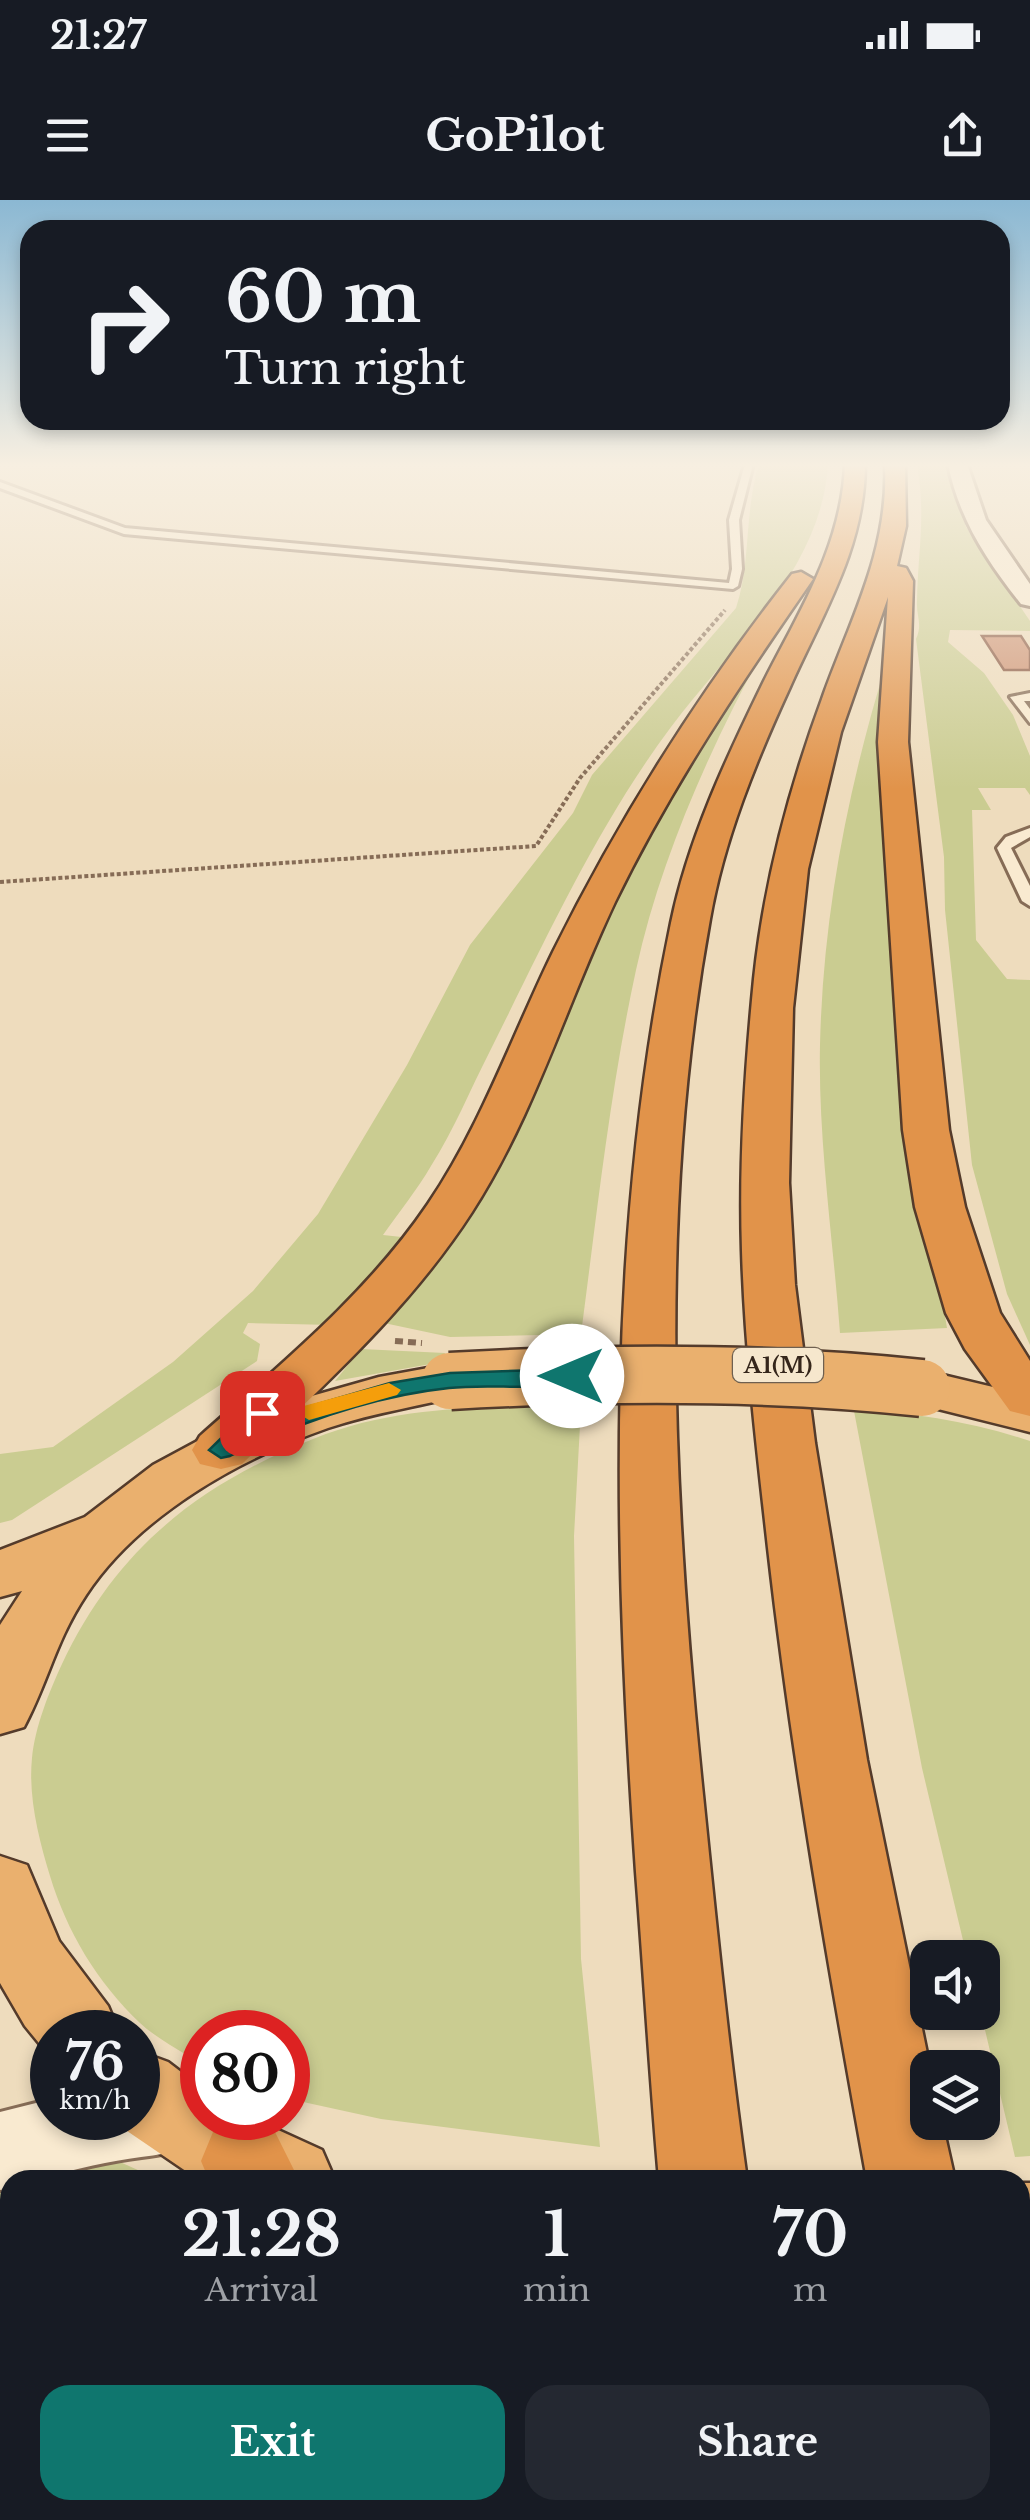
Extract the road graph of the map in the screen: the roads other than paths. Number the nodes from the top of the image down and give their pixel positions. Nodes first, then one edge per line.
1 (584, 572) edge
2 (737, 572) edge
3 (825, 572) edge
4 (841, 572) edge
5 (869, 572) edge
6 (893, 572) edge
7 (1010, 572) edge
8 (1030, 599) edge
9 (1030, 697) edge
10 (1030, 718) edge
11 (1030, 832) edge
12 (1030, 902) edge
13 (1030, 1398) edge
14 (1030, 1414) edge
15 (221, 1450) junction
16 (110, 1529) junction
17 (0, 1575) edge
18 (0, 1708) edge
19 (1, 1898) edge
20 (59, 2010) edge
21 (160, 2108) edge
22 (41, 2140) edge
23 (0, 2150) edge
24 (257, 2170) edge
25 (702, 2170) edge
26 (909, 2170) edge

1 - 2 lane
3 - 15 highway
4 - 25 highway, A1(M)
5 - 26 highway, A1(M)
6 - 13 highway, A1(M)
7 - 8 street
9 - 10 lane
11 - 12 lane
14 - 15 highway, bridge
15 - 16 highway
16 - 17 highway
16 - 18 highway
19 - 20 highway
21 - 24 highway
22 - 23 street

